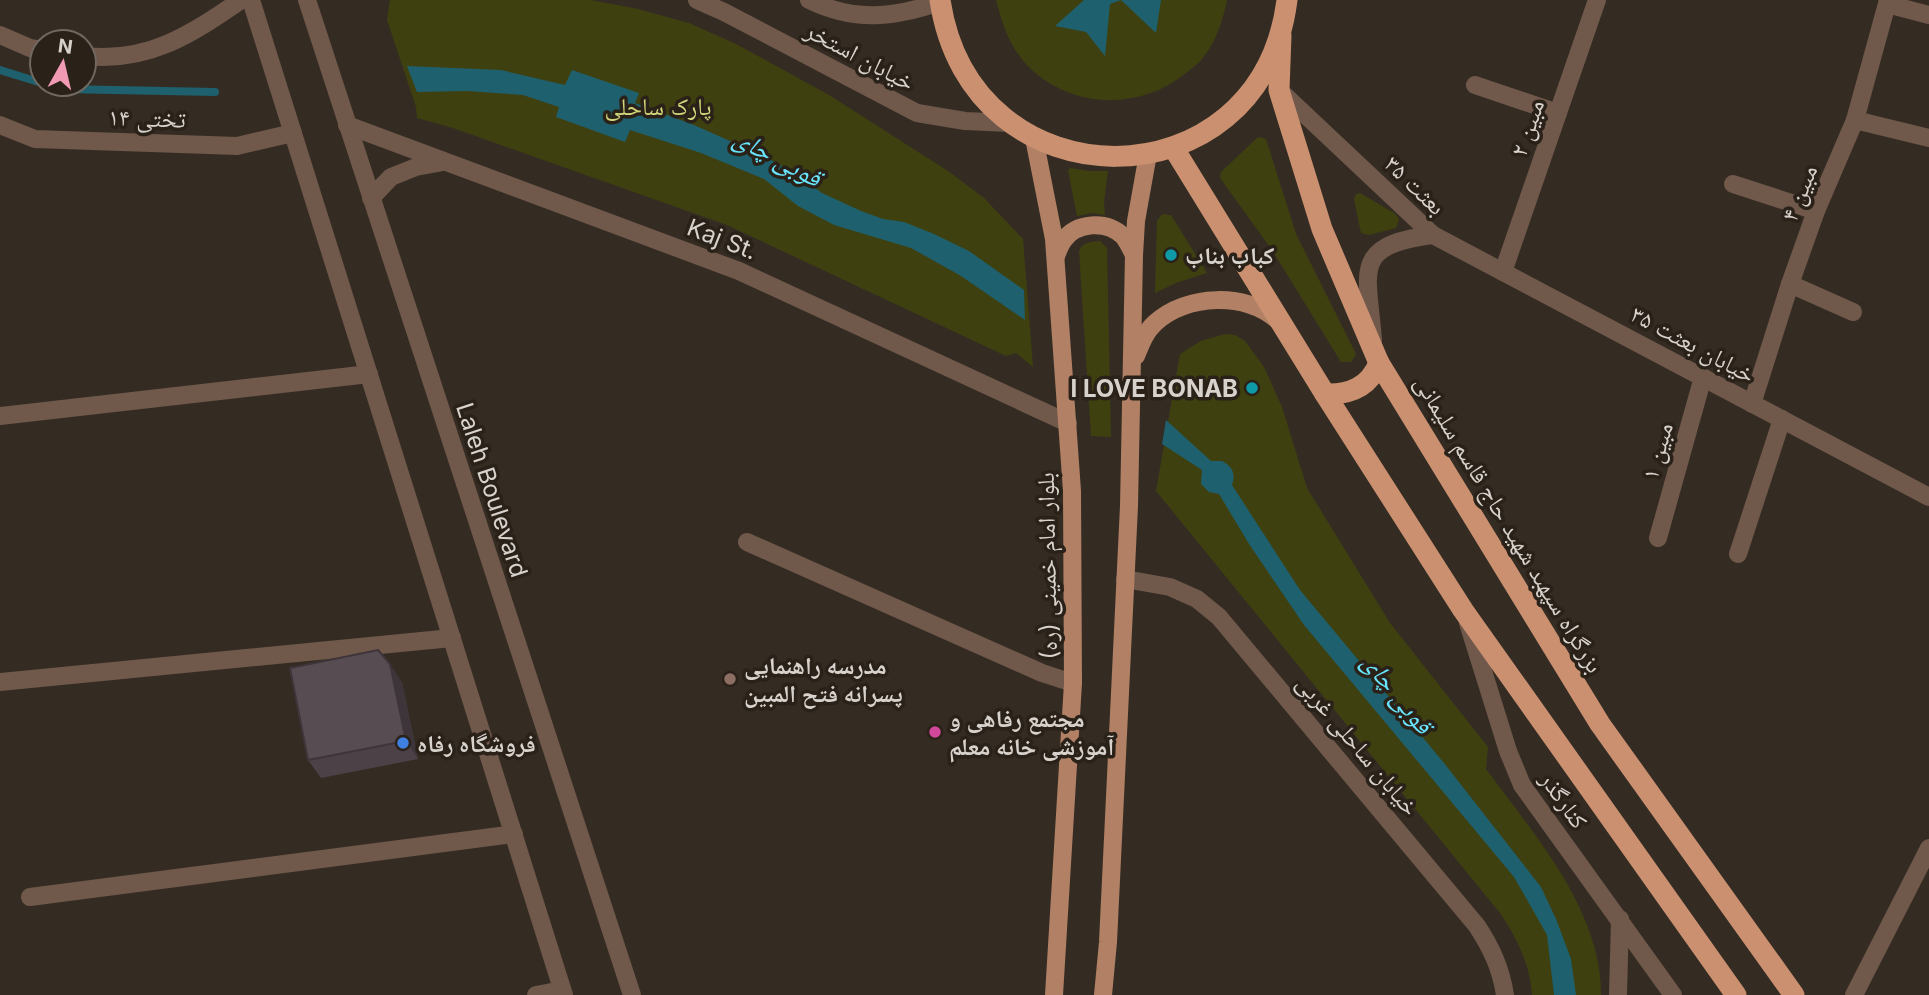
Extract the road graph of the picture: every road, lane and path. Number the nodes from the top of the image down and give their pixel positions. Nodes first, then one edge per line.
1 (241, 0) edge
2 (251, 0) edge
3 (307, 0) edge
4 (697, 0) edge
5 (809, 0) edge
6 (1287, 0) edge
7 (1597, 0) edge
8 (940, 1) edge
9 (1887, 2) edge
10 (1929, 15) edge
11 (0, 35) edge
12 (1281, 35) junction
13 (28, 47) edge
14 (98, 56) edge
15 (1475, 85) dead end
16 (1279, 90) junction
17 (1558, 113) junction
18 (1855, 120) junction
19 (1009, 122) junction
20 (0, 125) edge
21 (347, 125) junction
22 (293, 133) junction
23 (1034, 138) junction
24 (1929, 138) edge
25 (1173, 147) junction
26 (1148, 154) junction
27 (443, 162) junction
28 (1733, 184) dead end
29 (371, 198) junction
30 (1816, 211) junction
31 (1433, 235) junction
32 (1134, 255) junction
33 (1056, 256) junction
34 (1503, 272) junction
35 (1790, 284) junction
36 (1853, 312) dead end
37 (1284, 327) junction
38 (1376, 356) junction
39 (1133, 362) junction
40 (369, 374) junction
41 (1703, 377) junction
42 (1325, 394) junction
43 (1752, 404) junction
44 (0, 416) edge
45 (1782, 419) junction
46 (1068, 423) junction
47 (1929, 497) edge
48 (1658, 538) dead end
49 (747, 542) dead end
50 (1738, 554) dead end
51 (1125, 579) junction
52 (1463, 610) junction
53 (452, 638) junction
54 (0, 681) edge
55 (1073, 682) junction
56 (513, 834) junction
57 (1929, 848) edge
58 (30, 897) dead end
59 (1620, 919) junction
60 (563, 992) edge
61 (536, 995) edge
62 (632, 995) edge
63 (1054, 995) edge
64 (1103, 995) edge
65 (1505, 995) edge
66 (1618, 995) edge
67 (1673, 995) edge
68 (1736, 995) edge
69 (1794, 995) edge
70 (1854, 995) edge

1 - 14 street
2 - 22 street
3 - 21 street, Laleh Boulevard
4 - 19 street, خیابان استخر
5 - 8 street, خیابان استخر
6 - 12 highway
7 - 17 street, مبین ۲
8 - 19 highway
9 - 10 street
9 - 18 street, مبین ۴
11 - 13 street
12 - 16 highway, بزرگراه سپهبد شهید حاج قاسم سلیمانی
12 - 25 highway
15 - 17 street
16 - 31 street, بعثت ۳۵
16 - 38 highway, بزرگراه سپهبد شهید حاج قاسم سلیمانی
17 - 34 street, مبین ۲
18 - 24 street
18 - 30 street, مبین ۴
19 - 23 highway
20 - 22 street, تختی ۱۴
21 - 27 street, Kaj St.
21 - 29 street, Laleh Boulevard
22 - 40 street
23 - 26 highway
23 - 33 main road, بلوار امام خمینی (ره)
25 - 26 highway
25 - 37 highway
26 - 32 main road
27 - 29 street
27 - 46 street, Kaj St.
28 - 30 street
29 - 62 street, Laleh Boulevard
30 - 35 street, مبین ۴
31 - 34 street, خیابان بعثت ۳۵
31 - 38 street, بعثت ۳۵
32 - 33 main road
32 - 39 main road
33 - 46 main road, بلوار امام خمینی (ره)
34 - 41 street, خیابان بعثت ۳۵
35 - 36 street
35 - 43 street, مبین ۴
37 - 39 main road
37 - 42 highway
38 - 42 highway
38 - 69 highway, بزرگراه سپهبد شهید حاج قاسم سلیمانی
39 - 51 main road
40 - 44 street
40 - 53 street
41 - 43 street, خیابان بعثت ۳۵
41 - 48 street, مبین ۱
42 - 52 highway
43 - 45 street, خیابان بعثت ۳۵
45 - 47 street, خیابان بعثت ۳۵
45 - 50 street
46 - 55 main road, بلوار امام خمینی (ره)
49 - 55 street
51 - 64 main road
51 - 65 street, خیابان ساحلی غربی
52 - 59 street, کنارگذر
52 - 68 highway
53 - 54 street
53 - 56 street
55 - 63 main road, بلوار امام خمینی (ره)
56 - 58 street
56 - 60 street
57 - 70 street
59 - 66 street
59 - 67 street, کنارگذر
60 - 61 street

